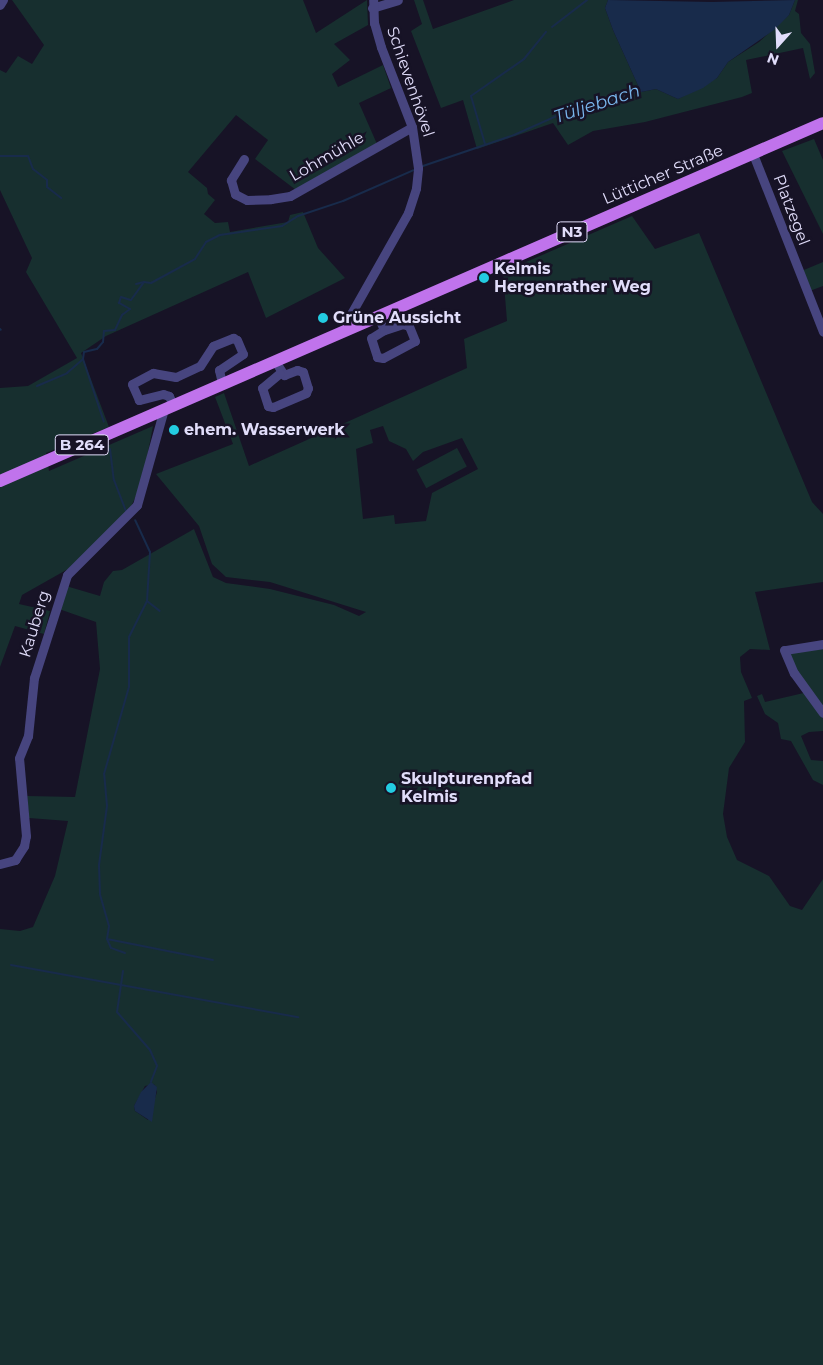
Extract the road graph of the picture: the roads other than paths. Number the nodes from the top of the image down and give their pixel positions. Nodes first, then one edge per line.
1 (3, 0) edge
2 (398, 0) edge
3 (373, 4) edge
4 (0, 5) edge
5 (823, 123) edge
6 (412, 127) junction
7 (753, 154) junction
8 (244, 159) dead end
9 (378, 316) junction
10 (351, 328) junction
11 (384, 330) junction
12 (823, 332) edge
13 (278, 367) junction
14 (222, 383) junction
15 (168, 407) junction
16 (0, 481) edge
17 (823, 644) edge
18 (823, 713) edge
19 (0, 864) edge

1 - 4 street
2 - 3 street, Schievenhövel
3 - 6 street, Schievenhövel
5 - 7 main road, Lütticher Straße / N3
6 - 8 street, Lohmühle
6 - 10 street, Schievenhövel
7 - 9 main road, Lütticher Straße / N3
7 - 12 street, Platzegel
9 - 10 main road, Lütticher Straße / N3
9 - 11 street
10 - 13 main road, Lütticher Straße / N3
11 - 11 street
13 - 13 street, Lütticher Straße
13 - 14 main road, Lütticher Straße / N3
14 - 15 main road, Lütticher Straße / N3
14 - 15 street
15 - 16 main road, Lütticher Straße / B 264
15 - 19 street, Kauberg
17 - 18 street

